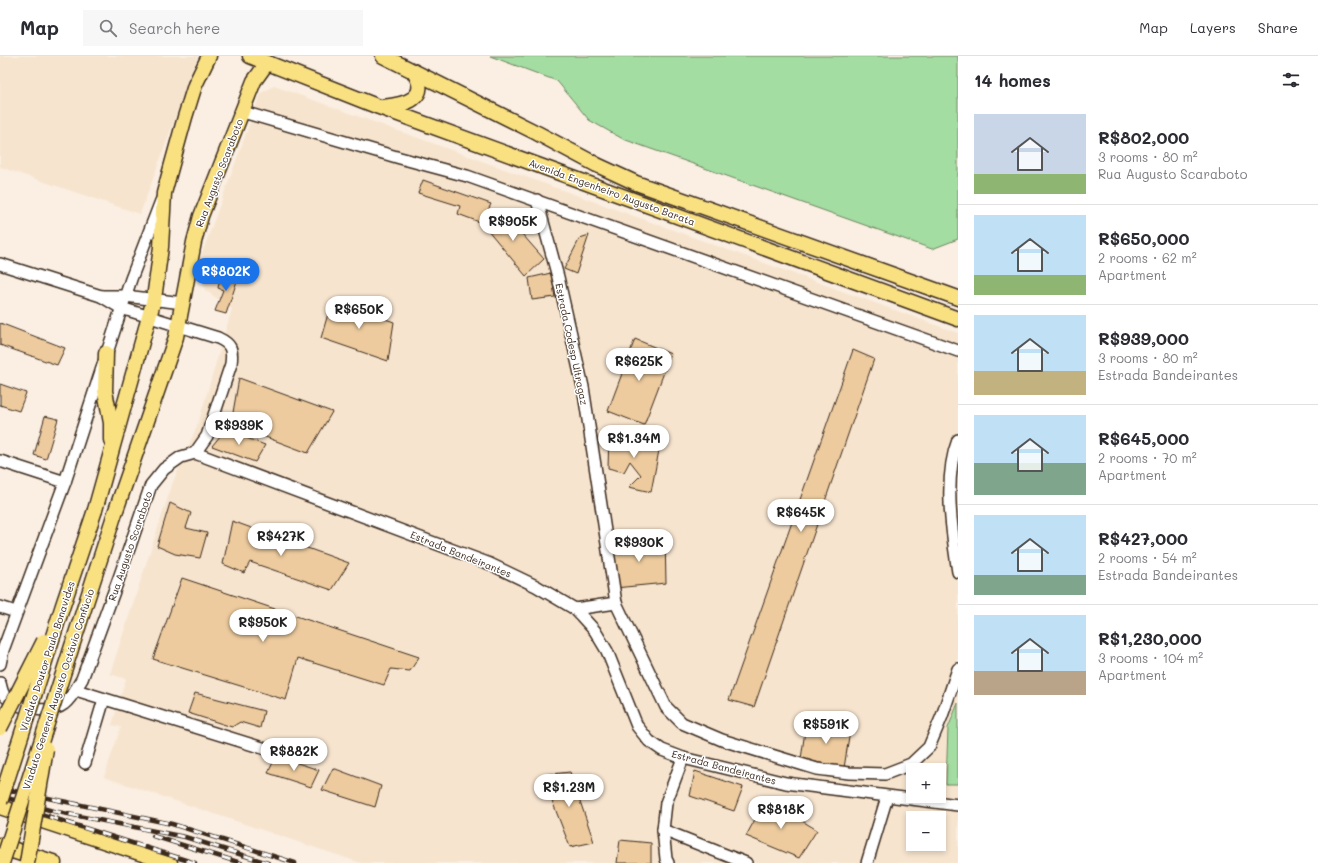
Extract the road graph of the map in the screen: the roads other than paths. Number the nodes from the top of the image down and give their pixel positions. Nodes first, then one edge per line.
1 (209, 56) edge
2 (250, 56) edge
3 (383, 56) edge
4 (267, 63) junction
5 (413, 71) junction
6 (379, 108) junction
7 (243, 112) junction
8 (164, 193) junction
9 (537, 200) junction
10 (0, 264) edge
11 (101, 296) junction
12 (125, 296) junction
13 (958, 298) edge
14 (154, 299) junction
15 (183, 303) junction
16 (121, 308) junction
17 (150, 317) junction
18 (958, 319) edge
19 (179, 325) junction
20 (958, 352) edge
21 (106, 353) junction
22 (958, 440) edge
23 (195, 453) junction
24 (110, 456) junction
25 (0, 461) edge
26 (65, 482) junction
27 (114, 516) joint
28 (958, 572) edge
29 (616, 603) junction
30 (62, 605) junction
31 (0, 607) edge
32 (575, 609) junction
33 (16, 612) junction
34 (0, 664) edge
35 (958, 669) edge
36 (0, 683) edge
37 (76, 690) junction
38 (104, 699) junction
39 (54, 701) junction
40 (0, 728) edge
41 (269, 750) dead end
42 (683, 758) junction
43 (85, 762) dead end
44 (887, 797) junction
45 (0, 802) edge
46 (958, 805) edge
47 (0, 807) edge
48 (663, 830) junction
49 (0, 846) edge
50 (2, 863) edge
51 (27, 863) edge
52 (53, 863) edge
53 (170, 863) edge
54 (668, 863) edge
55 (746, 863) edge
56 (867, 863) edge

1 - 8 main road
2 - 4 main road, Avenida Engenheiro Augusto Barata
3 - 5 main road, Avenida Engenheiro Augusto Barata
4 - 6 main road, Avenida Engenheiro Augusto Barata
4 - 7 main road, Rua Augusto Scaraboto
5 - 6 main road
5 - 13 main road, Avenida Engenheiro Augusto Barata
6 - 18 main road, Avenida Engenheiro Augusto Barata
7 - 9 street
7 - 15 main road, Rua Augusto Scaraboto
8 - 12 street
8 - 14 main road
9 - 20 street
9 - 29 street, Estrada Codesp Ultragaz
10 - 11 street
11 - 12 street
11 - 16 street
12 - 14 street
12 - 16 street
14 - 15 street
14 - 17 main road
15 - 19 main road, Rua Augusto Scaraboto
16 - 17 street
16 - 21 street
17 - 19 street
17 - 24 main road
19 - 23 street
19 - 27 main road, Rua Augusto Scaraboto
21 - 24 main road
21 - 26 street
22 - 28 street
23 - 32 street, Estrada Bandeirantes
23 - 37 street, Rua Augusto Scaraboto
24 - 30 main road, Viaduto Doutor Paulo Bonavides, bridge
25 - 26 street
26 - 33 street
27 - 39 main road, Viaduto General Augusto Octávio Confúcio, bridge
29 - 32 street
29 - 35 street, Estrada Codesp Ultragaz
30 - 40 main road, bridge
30 - 45 main road, Viaduto Doutor Paulo Bonavides, bridge
31 - 33 street
32 - 42 street, Estrada Bandeirantes
33 - 34 street
36 - 37 street, Rua Augusto Scaraboto
37 - 38 street
38 - 41 street
38 - 43 street
39 - 50 main road, Viaduto General Augusto Octávio Confúcio, bridge
39 - 51 main road, bridge
42 - 44 street, Estrada Bandeirantes
42 - 48 street
44 - 46 street, Estrada Bandeirantes
44 - 56 street
47 - 53 main road
48 - 54 street
48 - 55 street
49 - 52 highway

